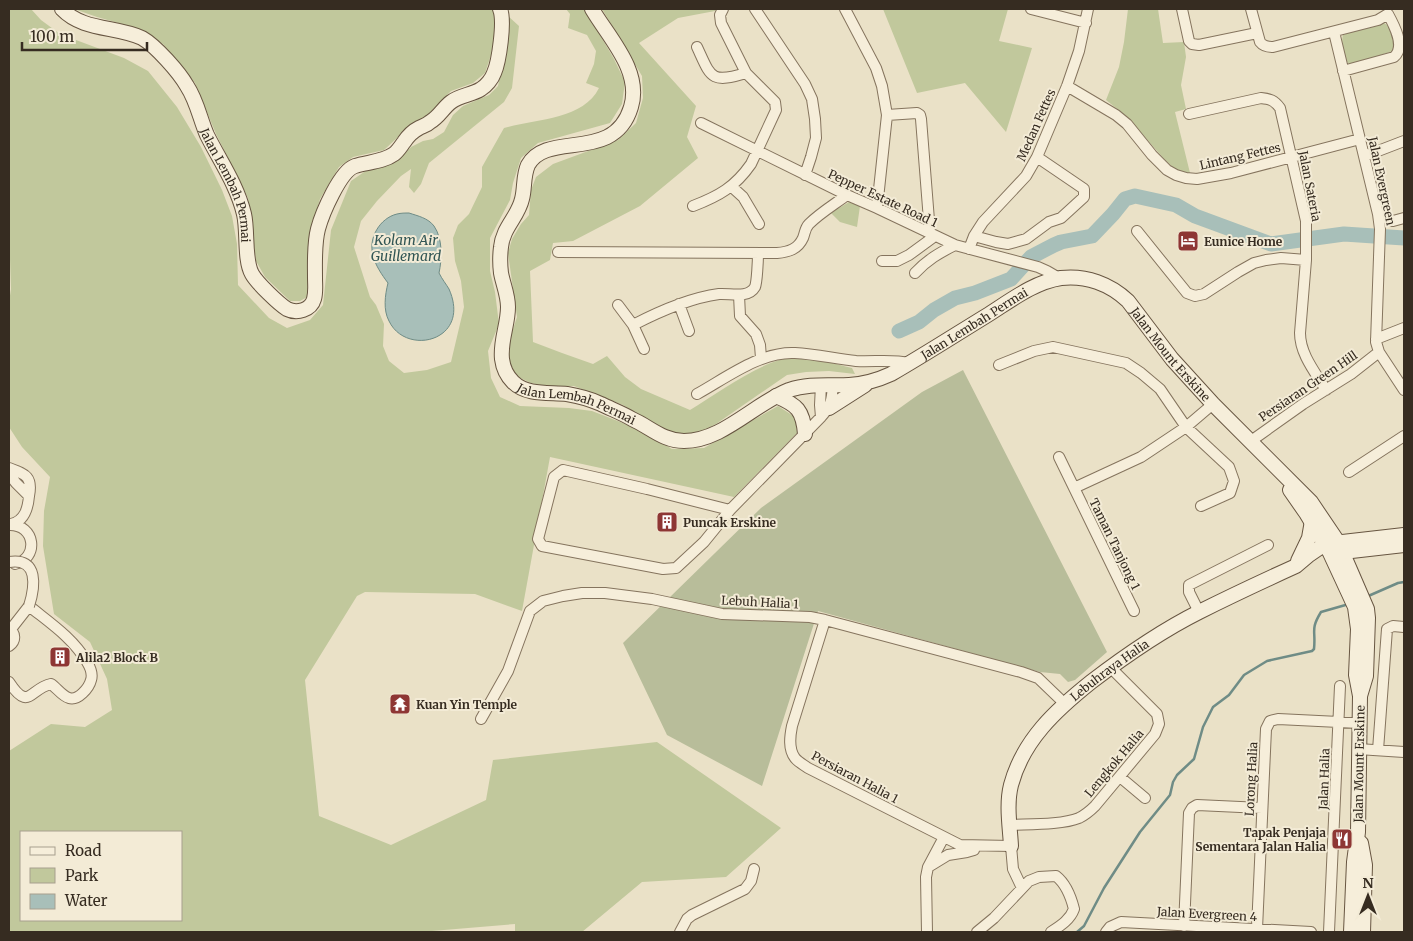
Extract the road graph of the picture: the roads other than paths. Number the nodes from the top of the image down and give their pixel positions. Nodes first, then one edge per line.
1 (62, 9) edge
2 (500, 9) edge
3 (592, 9) edge
4 (722, 9) edge
5 (755, 9) edge
6 (846, 9) edge
7 (1031, 9) edge
8 (1088, 9) edge
9 (1182, 9) edge
10 (1251, 9) edge
11 (1388, 11) edge
12 (1086, 23) junction
13 (1334, 32) junction
14 (1257, 33) junction
15 (697, 47) dead end
16 (1402, 53) edge
17 (1343, 71) junction
18 (746, 74) junction
19 (1067, 86) junction
20 (1189, 114) dead end
21 (887, 115) junction
22 (701, 123) dead end
23 (1360, 140) junction
24 (1404, 141) edge
25 (757, 151) junction
26 (1365, 156) junction
27 (1292, 157) junction
28 (1037, 158) junction
29 (805, 175) junction
30 (732, 187) junction
31 (846, 195) junction
32 (693, 206) dead end
33 (877, 208) junction
34 (1378, 214) junction
35 (1404, 218) edge
36 (759, 224) dead end
37 (1136, 231) dead end
38 (932, 235) junction
39 (974, 236) junction
40 (955, 245) junction
41 (969, 249) junction
42 (558, 252) dead end
43 (758, 253) junction
44 (1306, 255) junction
45 (882, 261) dead end
46 (915, 273) dead end
47 (1060, 278) junction
48 (739, 295) junction
49 (679, 304) junction
50 (618, 305) dead end
51 (633, 325) junction
52 (1404, 328) edge
53 (689, 331) dead end
54 (1376, 339) junction
55 (644, 349) dead end
56 (1379, 352) junction
57 (761, 358) junction
58 (910, 364) junction
59 (999, 365) dead end
60 (872, 381) junction
61 (827, 385) junction
62 (1326, 390) junction
63 (1404, 390) edge
64 (697, 394) dead end
65 (776, 396) junction
66 (1213, 404) junction
67 (825, 412) junction
68 (1186, 426) junction
69 (805, 434) junction
70 (1404, 436) edge
71 (1251, 440) junction
72 (1059, 458) dead end
73 (1268, 459) junction
74 (9, 468) edge
75 (1349, 472) dead end
76 (9, 474) edge
77 (1074, 488) junction
78 (29, 496) junction
79 (1201, 506) dead end
80 (730, 510) junction
81 (1312, 521) junction
82 (9, 524) edge
83 (1404, 535) edge
84 (1404, 545) edge
85 (1268, 546) dead end
86 (1334, 548) junction
87 (9, 563) edge
88 (1297, 565) junction
89 (29, 606) junction
90 (1134, 611) dead end
91 (1199, 612) junction
92 (825, 620) junction
93 (1404, 627) edge
94 (10, 629) edge
95 (9, 646) edge
96 (1110, 667) junction
97 (9, 682) edge
98 (1340, 686) dead end
99 (1064, 703) junction
100 (481, 719) dead end
101 (1338, 722) junction
102 (1359, 723) junction
103 (1358, 749) junction
104 (1378, 750) junction
105 (1404, 752) edge
106 (1120, 777) junction
107 (1145, 798) dead end
108 (1262, 808) junction
109 (1009, 825) junction
110 (1358, 832) junction
111 (944, 837) junction
112 (984, 846) junction
113 (1011, 846) junction
114 (928, 867) junction
115 (754, 869) dead end
116 (1022, 888) junction
117 (1364, 888) junction
118 (1184, 926) junction
119 (1256, 929) junction
120 (680, 932) edge
121 (928, 932) edge
122 (977, 932) edge
123 (1051, 932) edge
124 (1106, 932) edge
125 (1311, 932) edge
126 (1330, 932) edge
127 (1351, 932) edge
128 (1356, 932) edge
129 (1363, 932) edge

1 - 2 main road, Jalan Lembah Permai
3 - 65 main road, Jalan Lembah Permai
4 - 18 street
5 - 29 street
6 - 21 street
7 - 12 street
8 - 12 street, Medan Fettes
9 - 14 street
10 - 14 street
11 - 13 street
11 - 16 street
12 - 19 street, Medan Fettes
13 - 14 street
13 - 17 street, Jalan Evergreen
15 - 18 street
16 - 17 street
17 - 23 street, Jalan Evergreen
18 - 25 street
19 - 27 street, Lintang Fettes
19 - 28 street, Medan Fettes
20 - 27 street, Jalan Sateria
21 - 33 street
21 - 38 street
22 - 25 street, Pepper Estate Road 1
23 - 26 street, Jalan Evergreen
23 - 27 street, Lintang Fettes
24 - 26 street
25 - 29 street, Pepper Estate Road 1
25 - 30 street
26 - 34 street, Jalan Evergreen
27 - 44 street, Jalan Sateria
28 - 39 street, Medan Fettes
28 - 39 street
29 - 31 street, Pepper Estate Road 1
30 - 32 street
30 - 36 street
31 - 33 street, Pepper Estate Road 1
31 - 43 street
33 - 38 street, Pepper Estate Road 1
34 - 35 street
34 - 54 street, Jalan Evergreen
37 - 44 street
38 - 40 street, Pepper Estate Road 1
38 - 45 street
39 - 41 street, Medan Fettes
40 - 41 street, Pepper Estate Road 1
40 - 46 street
41 - 47 street, Pepper Estate Road 1
42 - 43 street
43 - 48 street
44 - 62 street, Jalan Sateria
47 - 58 main road, Jalan Lembah Permai
47 - 66 main road, Jalan Mount Erskine
48 - 49 street
48 - 57 street
49 - 51 street
49 - 53 street
50 - 51 street
51 - 55 street
52 - 54 street
54 - 56 street, Jalan Evergreen
56 - 62 street, Persiaran Green Hill
56 - 63 street, Jalan Evergreen
57 - 58 street
57 - 64 street
58 - 60 main road, Jalan Lembah Permai
59 - 68 street
60 - 61 main road, Jalan Lembah Permai
60 - 67 main road
61 - 65 main road, Jalan Lembah Permai
61 - 67 street
62 - 71 street, Persiaran Green Hill
65 - 69 main road
66 - 68 street, Taman Tanjong 1
66 - 71 main road, Jalan Mount Erskine
67 - 69 street
68 - 77 street, Taman Tanjong 1
68 - 79 street
69 - 80 street
70 - 75 street
71 - 73 main road, Jalan Mount Erskine
72 - 77 street, Taman Tanjong 1
73 - 81 main road, Jalan Mount Erskine
73 - 86 main road, Jalan Mount Erskine
74 - 78 street
76 - 78 street
77 - 90 street, Taman Tanjong 1
78 - 82 street
80 - 80 street
81 - 86 main road, Jalan Mount Erskine
81 - 88 main road
82 - 87 street
83 - 86 main road
84 - 86 main road
85 - 91 street
86 - 88 main road, Lebuhraya Halia
86 - 102 main road, Jalan Mount Erskine
87 - 89 street, bridge
88 - 91 main road, Lebuhraya Halia
89 - 94 street
89 - 97 street
91 - 96 main road, Lebuhraya Halia
92 - 99 street, Lebuh Halia 1
92 - 100 street, Lebuh Halia 1
92 - 111 street, Persiaran Halia 1
93 - 104 street
94 - 95 street
96 - 99 main road, Lebuhraya Halia
96 - 106 street, Lengkok Halia
98 - 101 street, Jalan Halia
99 - 109 main road, Lebuhraya Halia
101 - 102 street, Lorong Halia
101 - 108 street, Lorong Halia
101 - 126 street, Jalan Halia
102 - 103 main road, Jalan Mount Erskine
103 - 104 street
103 - 110 main road, Jalan Mount Erskine
104 - 105 street
106 - 107 street
106 - 109 street, Lengkok Halia
108 - 118 street
108 - 119 street, Lorong Halia
109 - 113 main road, Lebuhraya Halia
110 - 117 main road, Jalan Mount Erskine
110 - 127 main road, Jalan Mount Erskine
111 - 112 street, Persiaran Halia 1
111 - 114 street
112 - 113 street, Persiaran Halia 1
112 - 114 street
113 - 116 street
114 - 121 street
115 - 120 street
116 - 122 street
116 - 123 street
117 - 128 main road
117 - 129 main road, Jalan Mount Erskine
118 - 119 street, Jalan Evergreen 4
118 - 124 street, Jalan Evergreen 4
119 - 125 street, Jalan Evergreen 4

